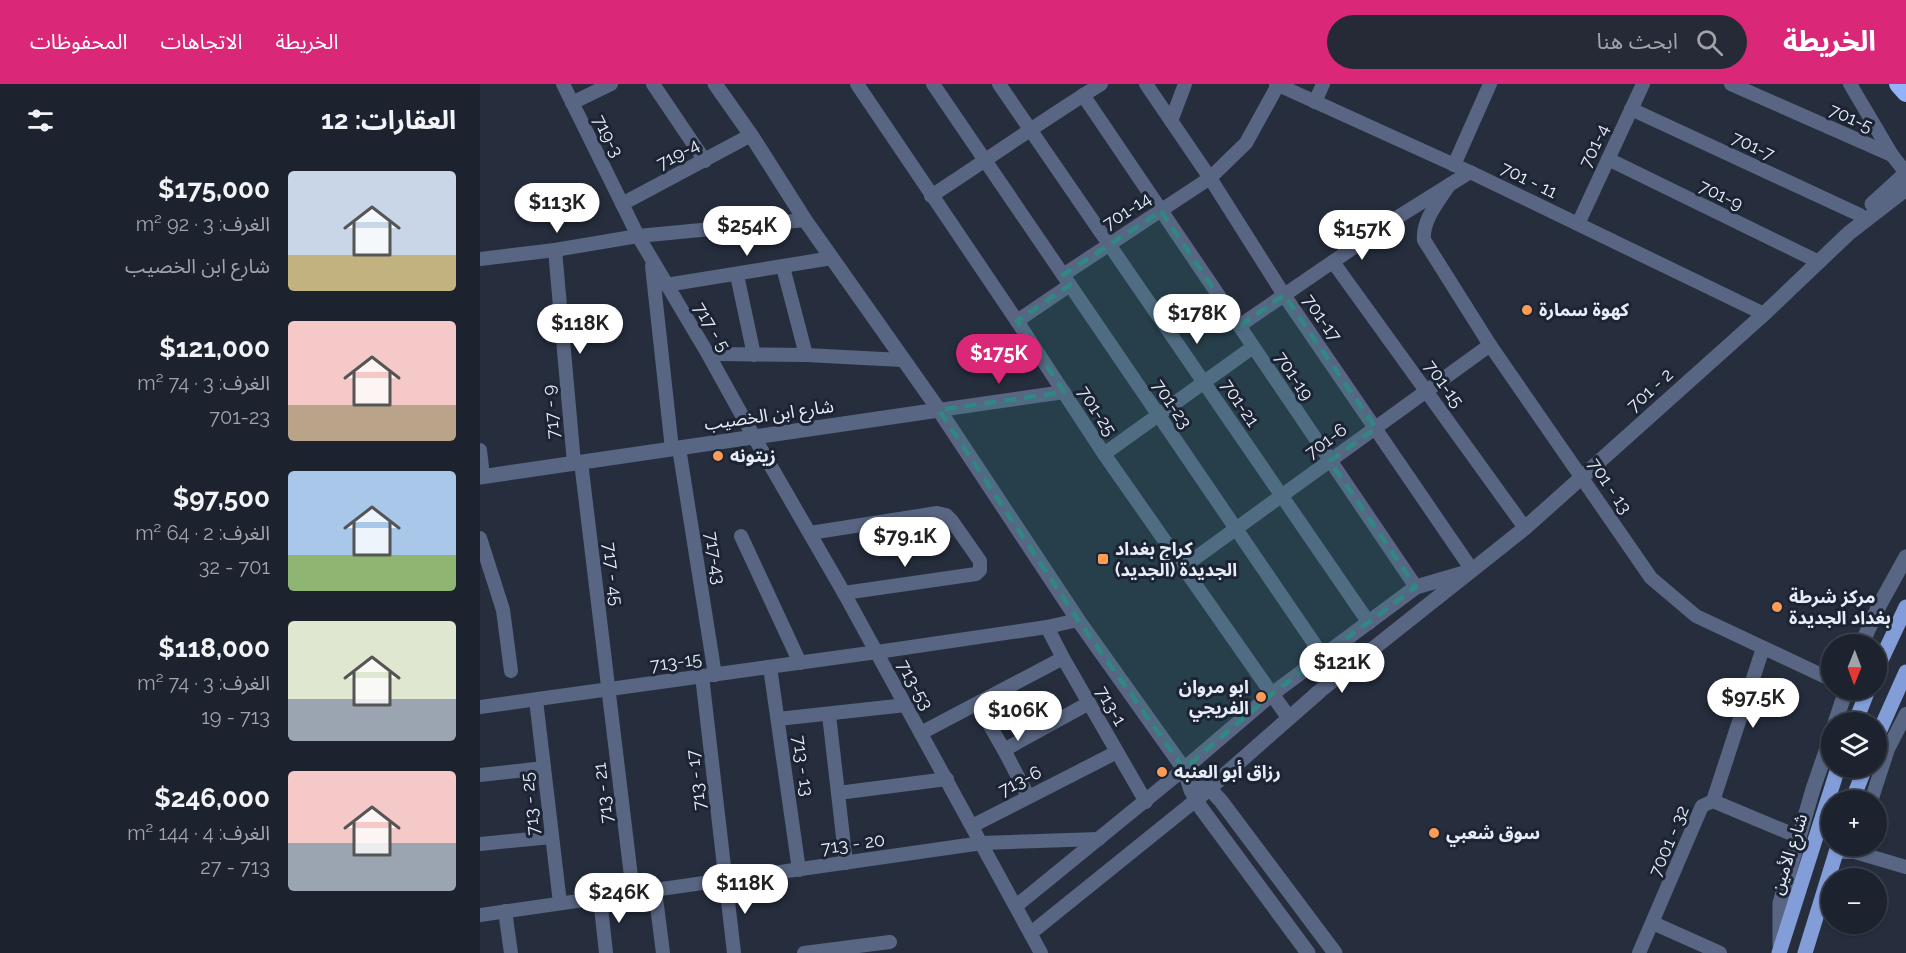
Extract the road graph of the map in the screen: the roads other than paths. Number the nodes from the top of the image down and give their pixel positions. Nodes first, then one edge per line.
1 (563, 84) edge
2 (611, 84) edge
3 (653, 84) edge
4 (715, 84) edge
5 (857, 84) edge
6 (933, 84) edge
7 (999, 84) edge
8 (1101, 84) edge
9 (1146, 84) edge
10 (1185, 84) edge
11 (1323, 84) edge
12 (1490, 84) edge
13 (1643, 84) edge
14 (1731, 84) edge
15 (1841, 84) edge
16 (1898, 84) edge
17 (1277, 85) edge
18 (1852, 87) edge
19 (1906, 93) edge
20 (1083, 95) junction
21 (1315, 102) junction
22 (572, 103) junction
23 (1631, 110) junction
24 (1171, 121) junction
25 (1030, 129) junction
26 (751, 135) junction
27 (1892, 155) junction
28 (1608, 159) junction
29 (705, 161) junction
30 (985, 161) junction
31 (1455, 165) junction
32 (1470, 172) junction
33 (1906, 173) edge
34 (1210, 178) junction
35 (1449, 185) junction
36 (1906, 189) edge
37 (931, 196) junction
38 (622, 204) junction
39 (1161, 211) junction
40 (1860, 215) junction
41 (805, 220) junction
42 (1578, 224) junction
43 (1849, 233) junction
44 (638, 236) junction
45 (1109, 244) junction
46 (555, 250) junction
47 (832, 258) junction
48 (480, 259) edge
49 (652, 259) junction
50 (1333, 262) junction
51 (1819, 262) junction
52 (783, 267) junction
53 (737, 275) junction
54 (1066, 280) junction
55 (666, 285) junction
56 (1284, 295) junction
57 (1764, 314) junction
58 (1017, 321) junction
59 (1239, 326) junction
60 (1491, 345) junction
61 (1253, 347) junction
62 (708, 354) junction
63 (754, 355) junction
64 (806, 355) junction
65 (902, 360) junction
66 (1204, 382) junction
67 (1427, 391) junction
68 (1064, 392) junction
69 (939, 410) junction
70 (1158, 415) junction
71 (1376, 428) junction
72 (753, 437) junction
73 (676, 448) junction
74 (480, 450) edge
75 (1104, 454) junction
76 (1330, 461) junction
77 (578, 463) junction
78 (1582, 476) junction
79 (481, 477) edge
80 (1282, 496) junction
81 (1525, 528) junction
82 (1236, 529) junction
83 (810, 533) junction
84 (741, 536) dead end
85 (480, 538) edge
86 (1906, 557) edge
87 (1183, 567) junction
88 (1472, 570) junction
89 (1416, 587) junction
90 (844, 592) junction
91 (1906, 607) edge
92 (1078, 620) junction
93 (1369, 623) junction
94 (1047, 627) junction
95 (1866, 634) edge
96 (1762, 648) junction
97 (1887, 648) edge
98 (876, 652) junction
99 (1322, 655) junction
100 (1063, 658) junction
101 (800, 663) junction
102 (770, 667) junction
103 (511, 671) dead end
104 (1906, 672) edge
105 (1821, 675) edge
106 (708, 676) junction
107 (610, 690) junction
108 (1900, 690) edge
109 (1272, 694) junction
110 (536, 700) junction
111 (1089, 704) junction
112 (906, 705) junction
113 (978, 705) junction
114 (480, 707) edge
115 (1906, 714) edge
116 (829, 715) junction
117 (1887, 717) edge
118 (1289, 718) junction
119 (778, 719) junction
120 (921, 733) junction
121 (1004, 750) junction
122 (1117, 752) junction
123 (1821, 766) edge
124 (544, 768) junction
125 (1184, 769) junction
126 (480, 776) edge
127 (1835, 778) edge
128 (947, 779) junction
129 (1210, 789) junction
130 (1875, 790) edge
131 (838, 793) junction
132 (1028, 796) junction
133 (1196, 801) junction
134 (1713, 801) junction
135 (1146, 802) junction
136 (972, 826) junction
137 (552, 837) junction
138 (1799, 837) junction
139 (1099, 839) junction
140 (982, 843) junction
141 (480, 844) edge
142 (1835, 856) edge
143 (1875, 856) edge
144 (846, 863) junction
145 (1906, 867) edge
146 (799, 870) junction
147 (725, 880) junction
148 (655, 890) junction
149 (633, 893) junction
150 (600, 898) junction
151 (560, 903) junction
152 (1016, 906) junction
153 (505, 912) junction
154 (480, 915) edge
155 (1653, 923) junction
156 (1031, 933) junction
157 (890, 942) dead end
158 (511, 953) edge
159 (606, 953) edge
160 (663, 953) edge
161 (734, 953) edge
162 (804, 953) edge
163 (1041, 953) edge
164 (1308, 953) edge
165 (1335, 953) edge
166 (1639, 953) edge
167 (1720, 953) edge
168 (1779, 953) edge
169 (1805, 953) edge

1 - 22 street, 719-3
2 - 22 street
3 - 29 street
4 - 26 street
5 - 37 street, 701-25
6 - 30 street, 701-23
7 - 25 street, 701-21
8 - 20 street
9 - 24 street, 701-17
10 - 24 street
11 - 21 street
12 - 31 street
13 - 23 street, 701-4
14 - 27 street, 701-5
15 - 18 street
16 - 19 highway
17 - 21 street, 701 - 11
17 - 34 street, 701-14
18 - 27 street
20 - 25 street
20 - 39 street, 701-19
21 - 31 street, 701 - 11
22 - 38 street, 719-3
23 - 28 street, 701-4
23 - 40 street, 701-7
24 - 34 street, 701-17
25 - 30 street
25 - 45 street, 701-21
26 - 29 street, 719-4
26 - 41 street
27 - 33 street
28 - 42 street, 701-4
28 - 51 street, 701-9
29 - 38 street, 719-4
30 - 37 street
30 - 54 street, 701-23
31 - 32 street, 701 - 11
32 - 35 street
32 - 42 street, 701 - 11
33 - 40 street
34 - 39 street, 701-14
34 - 56 street, 701-17
35 - 50 street
35 - 60 street, 701 - 13
36 - 43 street
37 - 58 street, 701-25
38 - 44 street, 719-3
39 - 45 street, 701-14
39 - 59 street, 701-19
40 - 43 street
41 - 44 street
41 - 47 street
42 - 57 street, 701 - 11
43 - 51 street, 701 - 2
44 - 46 street
44 - 49 street, 717 - 5
45 - 54 street, 701-14
45 - 66 street, 701-21
46 - 48 street
46 - 77 street, 717 - 9
47 - 52 street
47 - 65 street
49 - 55 street, 717 - 5
49 - 73 street, 717-43
50 - 56 street
50 - 67 street, 701-15
51 - 57 street, 701 - 2
52 - 53 street
52 - 64 street
53 - 55 street
53 - 63 street
54 - 58 street, 701-14
54 - 70 street, 701-23
55 - 62 street, 717 - 5
56 - 59 street
56 - 71 street, 701-17
57 - 78 street, 701 - 2
58 - 68 street, 701-25
59 - 61 street, 701-19
60 - 67 street, 701-6
60 - 78 street, 701 - 13
61 - 66 street
61 - 76 street, 701-19
62 - 63 street
62 - 72 street, 717 - 5
63 - 64 street
64 - 65 street
65 - 69 street
66 - 70 street
66 - 80 street, 701-21
67 - 71 street, 701-6
67 - 81 street, 701-15
68 - 69 street, شارع ابن الخصيب
68 - 75 street, 701-25
69 - 72 street, شارع ابن الخصيب
69 - 92 street
70 - 75 street
70 - 82 street, 701-23
71 - 76 street, 701-6
71 - 88 street, 701-17
72 - 73 street, شارع ابن الخصيب
72 - 83 street, 713-53
73 - 77 street, شارع ابن الخصيب
73 - 106 street, 717-43
74 - 79 street
75 - 87 street, 701-25
76 - 80 street, 701-6
76 - 89 street, 701-19
77 - 79 street, شارع ابن الخصيب
77 - 107 street, 717 - 45
78 - 81 street, 701 - 2
78 - 96 street, 701 - 13
80 - 82 street, 701-6
80 - 93 street, 701-21
81 - 88 street, 701 - 2
82 - 87 street, 701-6
82 - 99 street, 701-23
83 - 90 street, 713-53
83 - 90 street
84 - 101 street
85 - 103 street
86 - 95 street
87 - 109 street, 701-25
88 - 89 street
88 - 118 street, 701 - 2
89 - 93 street
90 - 98 street, 713-53
91 - 97 main road
92 - 94 street, 713-15
92 - 125 street
93 - 99 street
94 - 98 street, 713-15
94 - 100 street, 713-1
96 - 105 street, 701 - 13
96 - 134 street
98 - 101 street, 713-15
98 - 112 street, 713-53
99 - 109 street
100 - 111 street, 713-1
100 - 113 street
101 - 102 street, 713-15
102 - 106 street, 713-15
102 - 119 street, 713 - 13
104 - 108 main road
106 - 107 street, 713-15
106 - 147 street, 713 - 17
107 - 110 street, 713-15
107 - 149 street, 713 - 21
108 - 117 main road
109 - 118 street
109 - 125 street
110 - 114 street, 713-15
110 - 124 street, 713 - 25
111 - 121 street
111 - 122 street, 713-1
112 - 116 street
112 - 120 street, 713-53
113 - 120 street
113 - 121 street
115 - 130 street
116 - 119 street
116 - 131 street
118 - 129 street, 701 - 2
119 - 146 street, 713 - 13
120 - 128 street, 713-53
121 - 132 street
122 - 132 street, 713-6
122 - 135 street, 713-1
123 - 138 street
124 - 126 street
124 - 137 street, 713 - 25
125 - 129 street
125 - 133 street
125 - 135 street
127 - 168 main road, شارع الأمين
128 - 131 street
128 - 136 street, 713-53
129 - 133 street, 701 - 2
129 - 165 street
131 - 144 street
132 - 136 street, 713-6
133 - 156 street
133 - 164 street
134 - 138 street, 7001 - 32
134 - 155 street, 7001 - 32
135 - 139 street
136 - 140 street, 713-53
137 - 141 street
137 - 151 street, 713 - 25
138 - 168 street
139 - 140 street, 713 - 20
139 - 152 street
140 - 144 street, 713 - 20
140 - 152 street, 713-53
142 - 169 main road
143 - 145 street
144 - 146 street, 713 - 20
146 - 147 street, 713 - 20
147 - 148 street, 713 - 20
147 - 161 street, 713 - 17
148 - 149 street, 713 - 20
148 - 160 street
149 - 150 street, 713 - 20
150 - 151 street, 713 - 20
150 - 159 street
151 - 153 street, 713 - 20
152 - 156 street, 713-53
153 - 154 street, 713 - 20
153 - 158 street
155 - 166 street, 7001 - 32
155 - 167 street
156 - 163 street, 713-53
157 - 162 street

